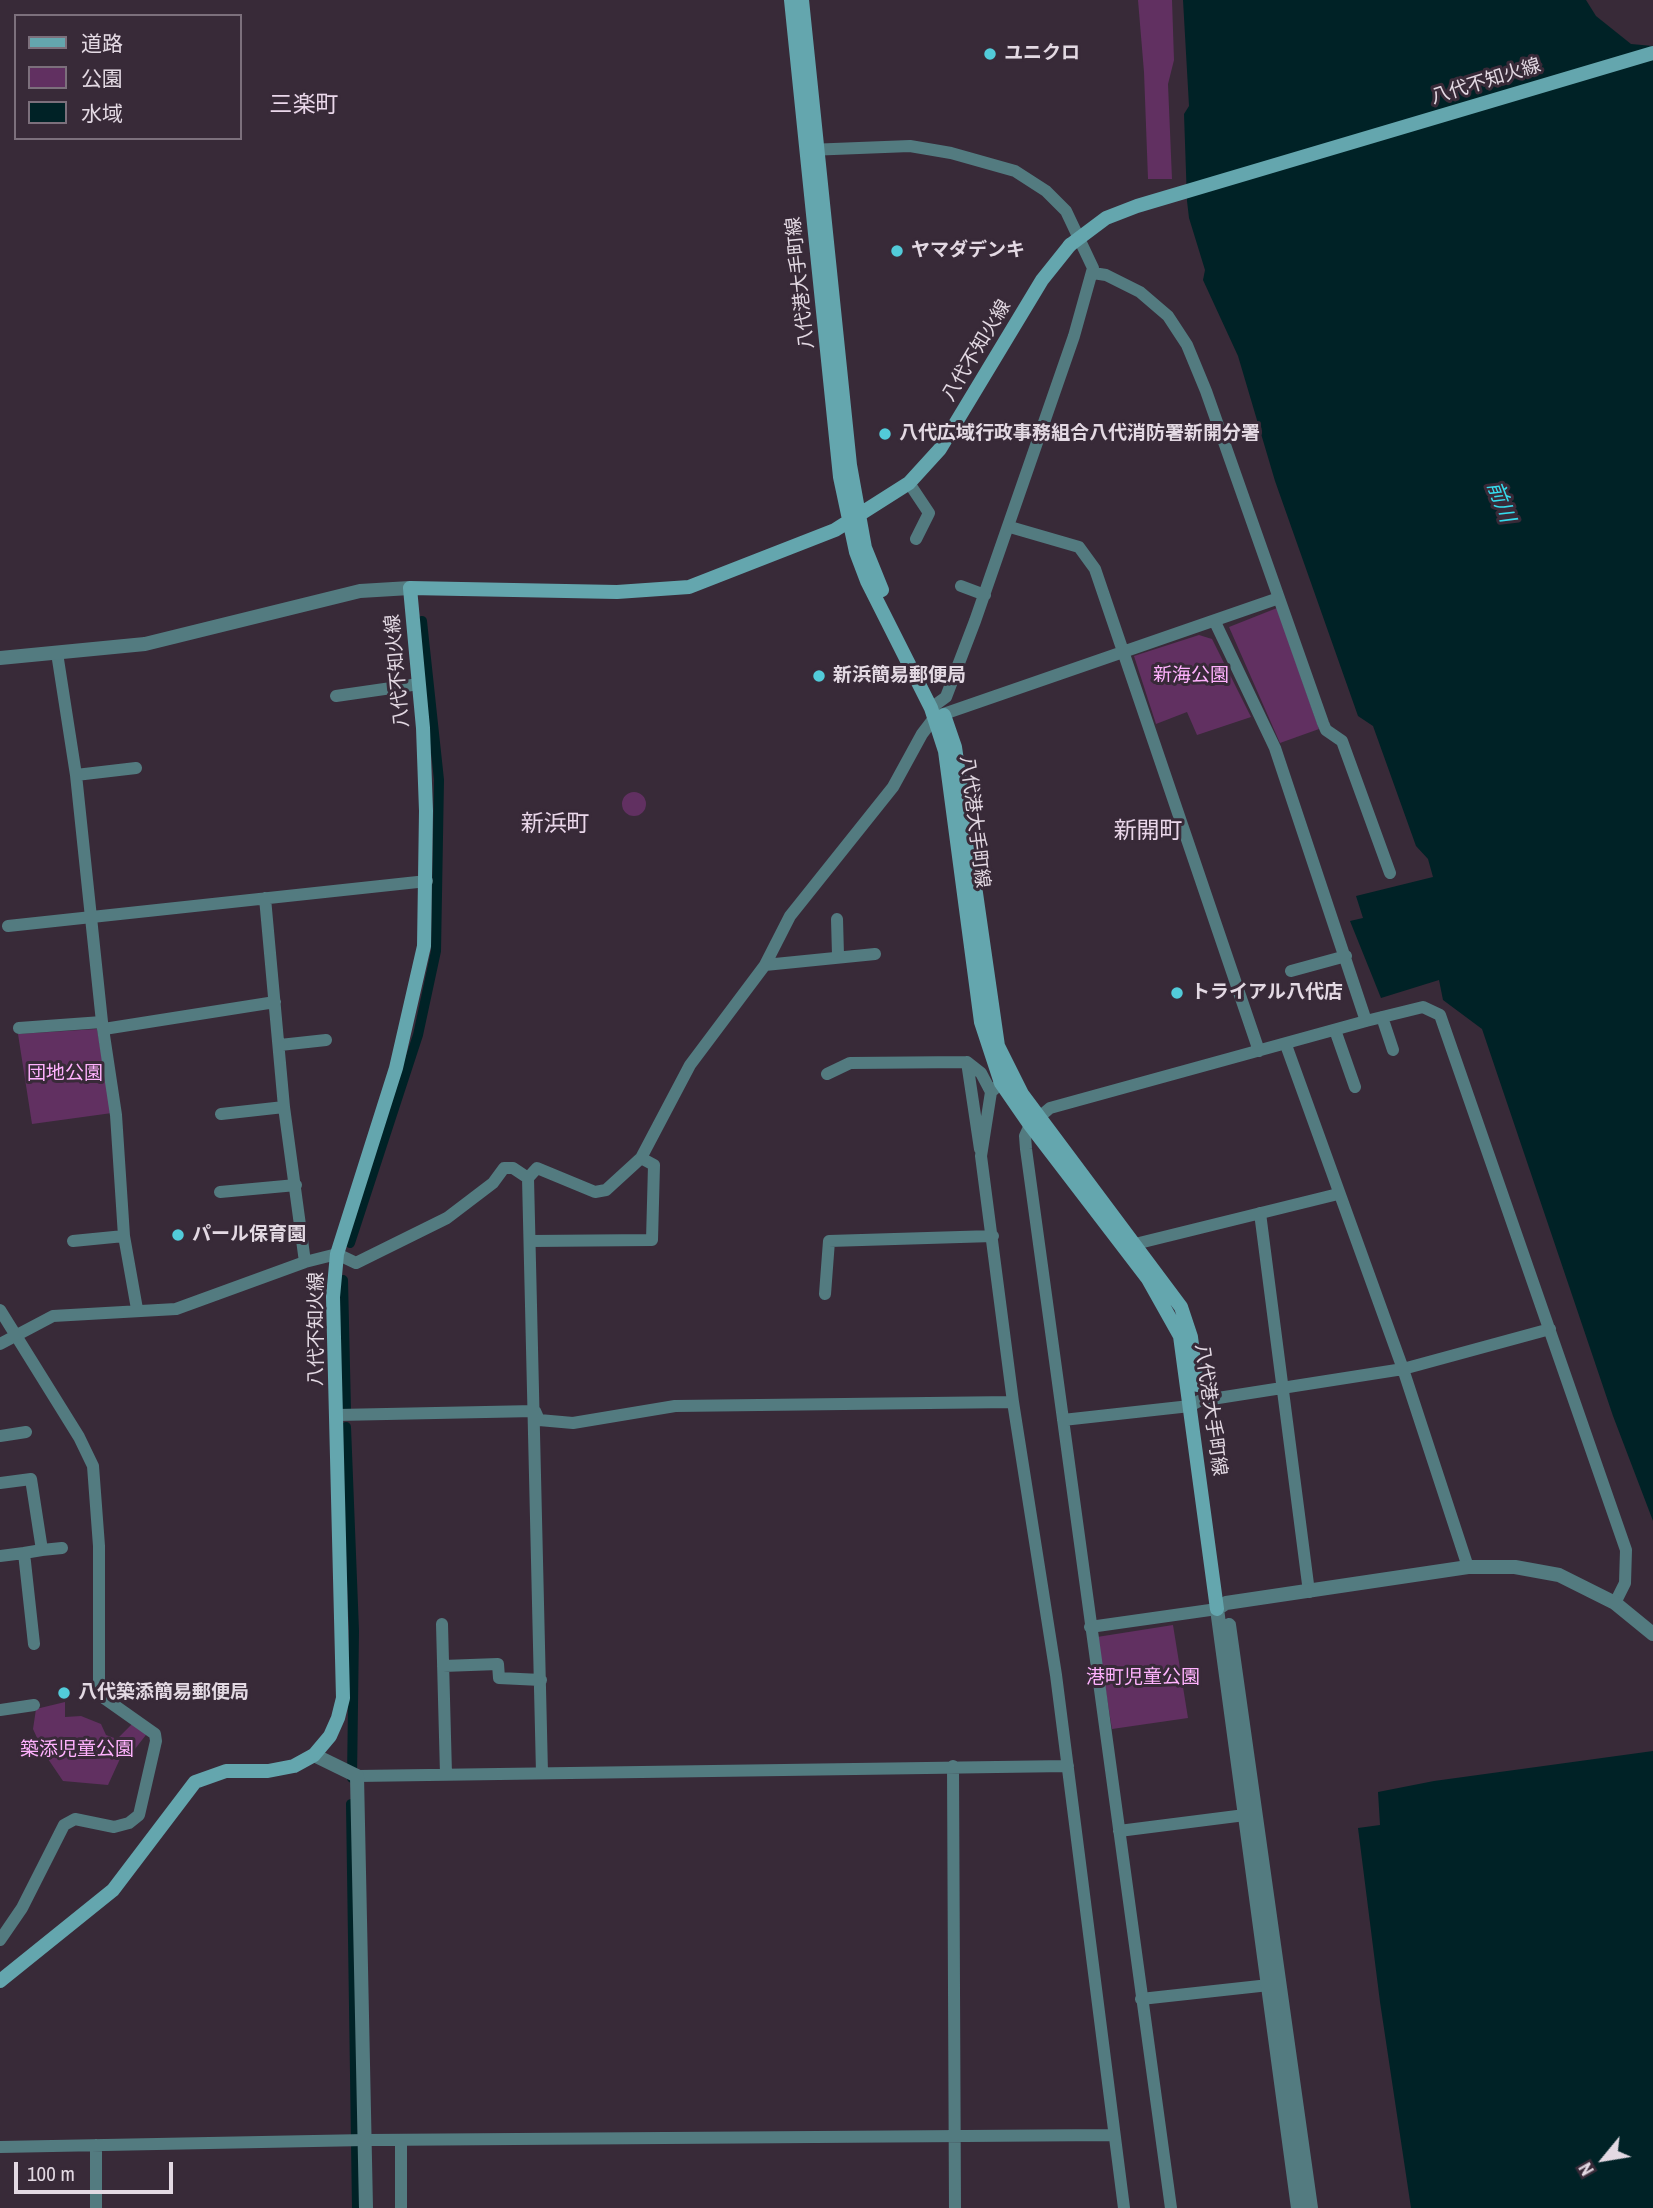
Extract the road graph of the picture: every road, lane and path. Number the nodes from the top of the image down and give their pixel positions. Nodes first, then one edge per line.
1 (790, 0) edge
2 (802, 0) edge
3 (1653, 53) edge
4 (812, 150) junction
5 (1093, 273) junction
6 (909, 483) junction
7 (854, 519) junction
8 (1010, 527) junction
9 (916, 539) dead end
10 (961, 586) dead end
11 (410, 588) junction
12 (985, 595) junction
13 (1279, 598) junction
14 (1215, 622) junction
15 (1123, 651) junction
16 (57, 653) junction
17 (0, 659) edge
18 (419, 684) junction
19 (336, 696) dead end
20 (937, 710) junction
21 (136, 768) dead end
22 (76, 775) junction
23 (1390, 873) dead end
24 (427, 881) junction
25 (265, 898) junction
26 (92, 917) junction
27 (837, 919) dead end
28 (8, 926) dead end
29 (875, 954) dead end
30 (838, 955) junction
31 (1346, 956) junction
32 (765, 965) junction
33 (1291, 971) dead end
34 (275, 1002) junction
35 (1382, 1017) junction
36 (1366, 1021) junction
37 (103, 1025) junction
38 (19, 1028) dead end
39 (1335, 1030) junction
40 (326, 1040) dead end
41 (280, 1045) junction
42 (1286, 1045) junction
43 (1393, 1050) dead end
44 (1259, 1051) junction
45 (967, 1062) junction
46 (827, 1074) dead end
47 (1355, 1087) dead end
48 (996, 1088) junction
49 (284, 1107) junction
50 (221, 1114) dead end
51 (1034, 1121) junction
52 (981, 1156) junction
53 (641, 1158) junction
54 (528, 1178) junction
55 (296, 1185) junction
56 (219, 1192) dead end
57 (1338, 1194) junction
58 (1260, 1213) junction
59 (124, 1236) junction
60 (993, 1236) junction
61 (73, 1241) dead end
62 (531, 1241) junction
63 (1129, 1246) junction
64 (337, 1254) junction
65 (305, 1262) junction
66 (825, 1294) dead end
67 (137, 1309) junction
68 (0, 1310) edge
69 (1550, 1329) junction
70 (16, 1334) junction
71 (0, 1344) edge
72 (1403, 1369) junction
73 (1281, 1388) junction
74 (1013, 1402) junction
75 (1195, 1403) junction
76 (535, 1411) junction
77 (337, 1415) junction
78 (1063, 1420) junction
79 (26, 1432) dead end
80 (0, 1436) edge
81 (0, 1483) edge
82 (62, 1548) dead end
83 (42, 1550) junction
84 (24, 1553) junction
85 (0, 1556) edge
86 (1468, 1567) junction
87 (1309, 1592) junction
88 (1615, 1603) junction
89 (1221, 1606) junction
90 (442, 1624) dead end
91 (1090, 1628) junction
92 (1653, 1634) edge
93 (34, 1644) dead end
94 (443, 1666) junction
95 (541, 1680) junction
96 (34, 1705) dead end
97 (0, 1710) edge
98 (314, 1755) junction
99 (953, 1766) junction
100 (1068, 1766) junction
101 (542, 1773) junction
102 (446, 1774) junction
103 (357, 1775) junction
104 (1245, 1815) junction
105 (1119, 1831) junction
106 (0, 1940) edge
107 (0, 1981) edge
108 (1269, 1985) junction
109 (1141, 1999) junction
110 (1114, 2135) junction
111 (954, 2137) junction
112 (366, 2140) junction
113 (401, 2140) junction
114 (96, 2145) junction
115 (0, 2147) edge
116 (1125, 2207) edge
117 (96, 2208) edge
118 (366, 2208) edge
119 (401, 2208) edge
120 (955, 2208) edge
121 (1171, 2208) edge
122 (1298, 2208) edge
123 (1311, 2208) edge

1 - 4 main road, 八代港大手町線
2 - 4 main road, 八代港大手町線
3 - 6 main road, 八代不知火線, bridge
4 - 5 street
4 - 7 main road, 八代港大手町線
5 - 8 street
5 - 13 street
6 - 7 main road, 八代不知火線
6 - 9 street
7 - 11 main road, 八代不知火線
7 - 20 main road, 八代港大手町線
8 - 12 street
8 - 15 street
10 - 12 street
11 - 16 street
11 - 18 main road, 八代不知火線
12 - 20 street
13 - 14 street
13 - 23 street
14 - 15 street
14 - 31 street
15 - 20 street
15 - 44 street
16 - 17 street
16 - 22 street
18 - 19 street
18 - 24 main road, 八代不知火線
20 - 32 street
20 - 48 main road, 八代港大手町線
20 - 51 main road, 八代港大手町線
21 - 22 street
22 - 26 street
24 - 25 street
24 - 64 main road, 八代不知火線
25 - 26 street
25 - 34 street
26 - 28 street
26 - 37 street
27 - 30 street
29 - 30 street
30 - 32 street
31 - 33 street
31 - 36 street
32 - 53 street
34 - 37 street
34 - 41 street
35 - 36 street
35 - 43 street
35 - 69 street
36 - 39 street
37 - 38 street
37 - 59 street
39 - 42 street
39 - 47 street
40 - 41 street
41 - 49 street
42 - 44 street
42 - 57 street
44 - 51 street
45 - 46 street
45 - 48 street
45 - 52 street
48 - 51 main road, 八代港大手町線
48 - 52 street
49 - 50 street
49 - 55 street
51 - 63 main road, 八代港大手町線
51 - 78 street
52 - 60 street
53 - 54 street
53 - 62 street
54 - 62 street
54 - 64 street
55 - 56 street
55 - 65 street
57 - 58 street
57 - 72 street
58 - 63 street
58 - 73 street
59 - 61 street
59 - 67 street
60 - 66 street
60 - 74 street
62 - 76 street
63 - 75 main road, 八代港大手町線
64 - 65 street
64 - 77 main road, 八代不知火線
65 - 67 street
67 - 70 street
68 - 70 street
69 - 72 street
69 - 88 street
70 - 71 street
70 - 106 street
72 - 73 street
72 - 86 street
73 - 75 street
73 - 87 street
74 - 76 street
74 - 100 street
75 - 78 street
75 - 89 main road, 八代港大手町線
76 - 77 street
76 - 95 street
77 - 98 main road, 八代不知火線
78 - 91 street
79 - 80 street
81 - 83 street
82 - 83 street
83 - 84 street
84 - 85 street
84 - 93 street
86 - 87 street
86 - 88 street
87 - 89 street
88 - 92 street
89 - 91 street
89 - 104 street
89 - 123 street
90 - 94 street
91 - 105 street
94 - 95 street
94 - 102 street
95 - 101 street
96 - 97 street
98 - 103 street
98 - 107 main road
99 - 100 street
99 - 101 street
99 - 111 street
100 - 110 street
101 - 102 street
102 - 103 street
103 - 112 street
104 - 105 street
104 - 108 street
105 - 109 street
108 - 109 street
108 - 122 street
109 - 121 street
110 - 111 street
110 - 116 street
111 - 113 street
111 - 120 street
112 - 113 street
112 - 114 street
112 - 118 street
113 - 119 street
114 - 115 street
114 - 117 street

